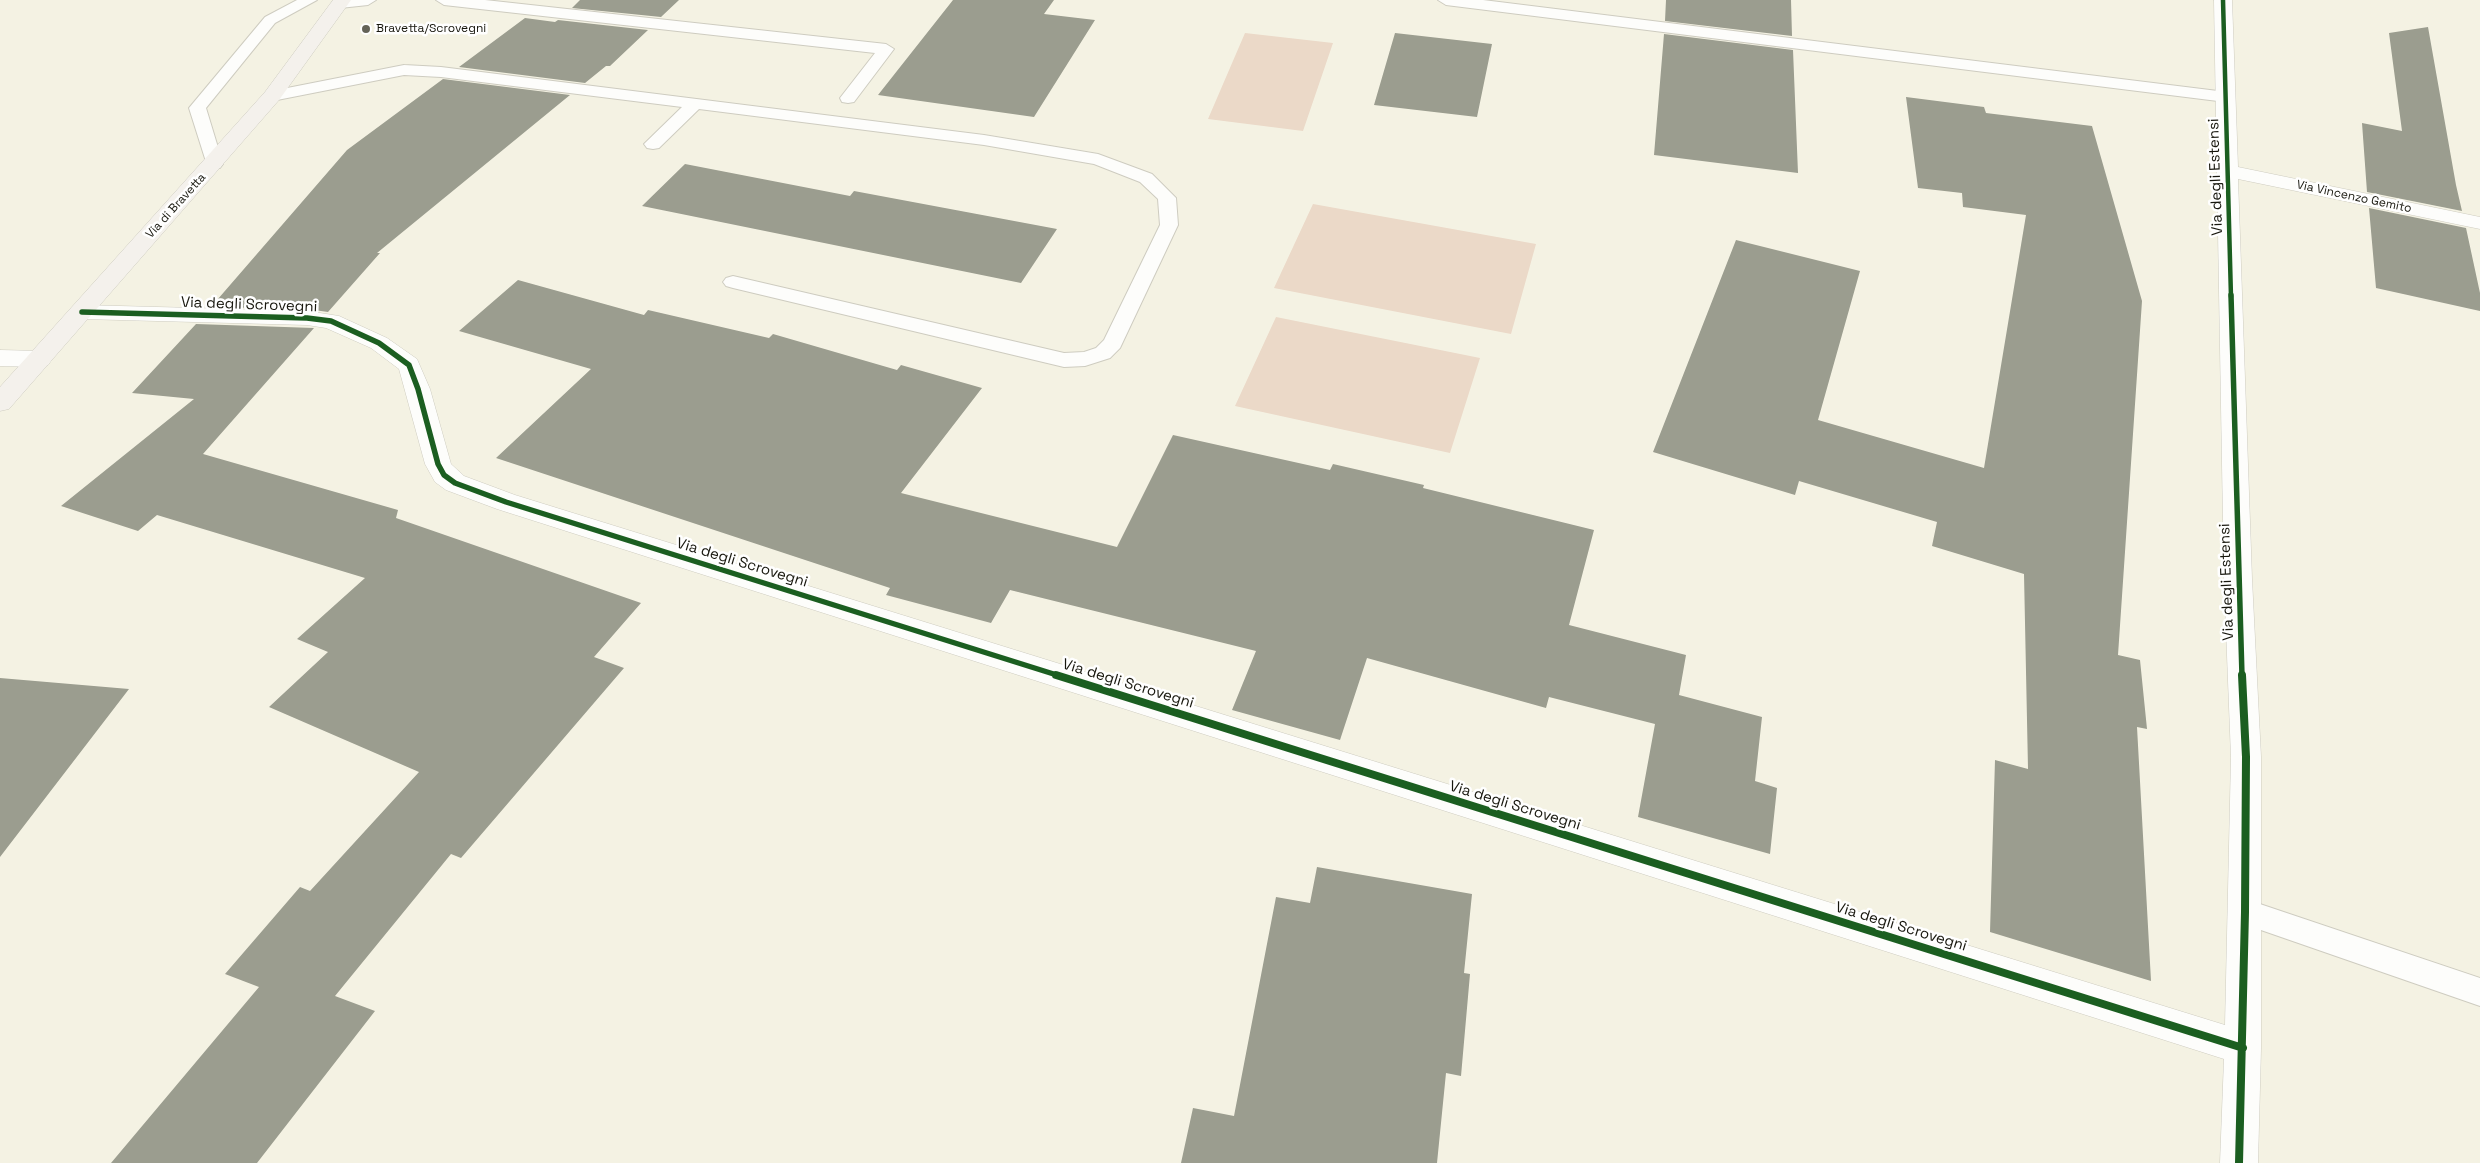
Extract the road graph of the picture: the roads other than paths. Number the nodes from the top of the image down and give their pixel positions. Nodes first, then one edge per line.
1 (309, 0) edge
2 (368, 0) edge
3 (444, 0) edge
4 (1446, 0) edge
5 (2223, 0) edge
6 (341, 2) edge
7 (272, 96) junction
8 (2226, 97) junction
9 (848, 98) dead end
10 (695, 104) junction
11 (653, 144) dead end
12 (214, 164) junction
13 (2228, 170) junction
14 (2480, 223) edge
15 (733, 282) dead end
16 (82, 312) junction
17 (0, 358) edge
18 (40, 359) junction
19 (0, 403) edge
20 (2246, 912) junction
21 (2480, 992) edge
22 (2242, 1048) junction
23 (2239, 1163) edge

1 - 12 lane
2 - 6 lane
3 - 9 lane
4 - 8 lane
5 - 8 street, Via degli Estensi
6 - 7 main road, Via di Bravetta
7 - 10 lane
7 - 12 main road, Via di Bravetta
8 - 13 street, Via degli Estensi
10 - 11 lane
10 - 15 lane
12 - 16 main road, Via di Bravetta
13 - 14 street, Via Vincenzo Gemito
13 - 20 street, Via degli Estensi
16 - 18 main road, Via di Bravetta
16 - 22 street, Via degli Scrovegni
17 - 18 street
18 - 19 main road, Via di Bravetta
20 - 21 lane
20 - 22 street, Via degli Estensi
22 - 23 street, Via degli Estensi

